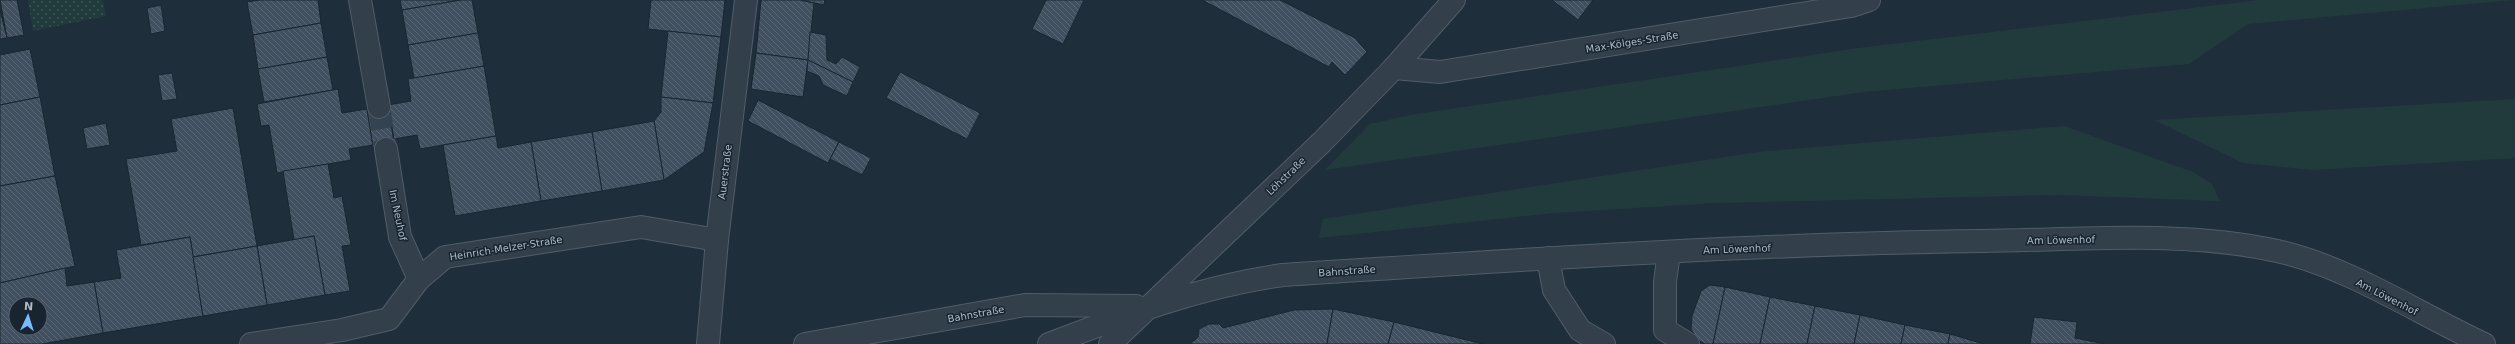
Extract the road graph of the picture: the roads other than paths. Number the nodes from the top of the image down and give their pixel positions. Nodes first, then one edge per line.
1 (360, 0) edge
2 (746, 0) edge
3 (1454, 0) edge
4 (1868, 0) edge
5 (1394, 68) junction
6 (379, 107) tunnel mouth
7 (386, 149) tunnel mouth
8 (717, 240) junction
9 (1669, 252) junction
10 (1548, 258) junction
11 (419, 279) junction
12 (1149, 306) junction
13 (2437, 322) junction
14 (251, 344) edge
15 (708, 344) edge
16 (805, 344) edge
17 (1049, 344) edge
18 (1110, 344) edge
19 (1604, 344) edge
20 (1688, 344) edge
21 (2456, 344) edge
22 (2484, 344) edge

1 - 6 street
2 - 8 street, Auerstraße
3 - 5 street, Löhstraße
4 - 5 street, Max-Kölges-Straße
5 - 12 street, Löhstraße
7 - 11 street, Im Neuhof
8 - 11 street, Heinrich-Melzer-Straße
8 - 15 street, Auerstraße
9 - 10 street, Bahnstraße
9 - 13 street, Am Löwenhof
9 - 20 street
10 - 12 street, Bahnstraße
10 - 19 street
11 - 14 street, Heinrich-Melzer-Straße
12 - 16 street, Bahnstraße
12 - 17 street, Bahnstraße
12 - 18 street, Löhstraße
13 - 21 street, Am Löwenhof
13 - 22 street, Am Löwenhof

